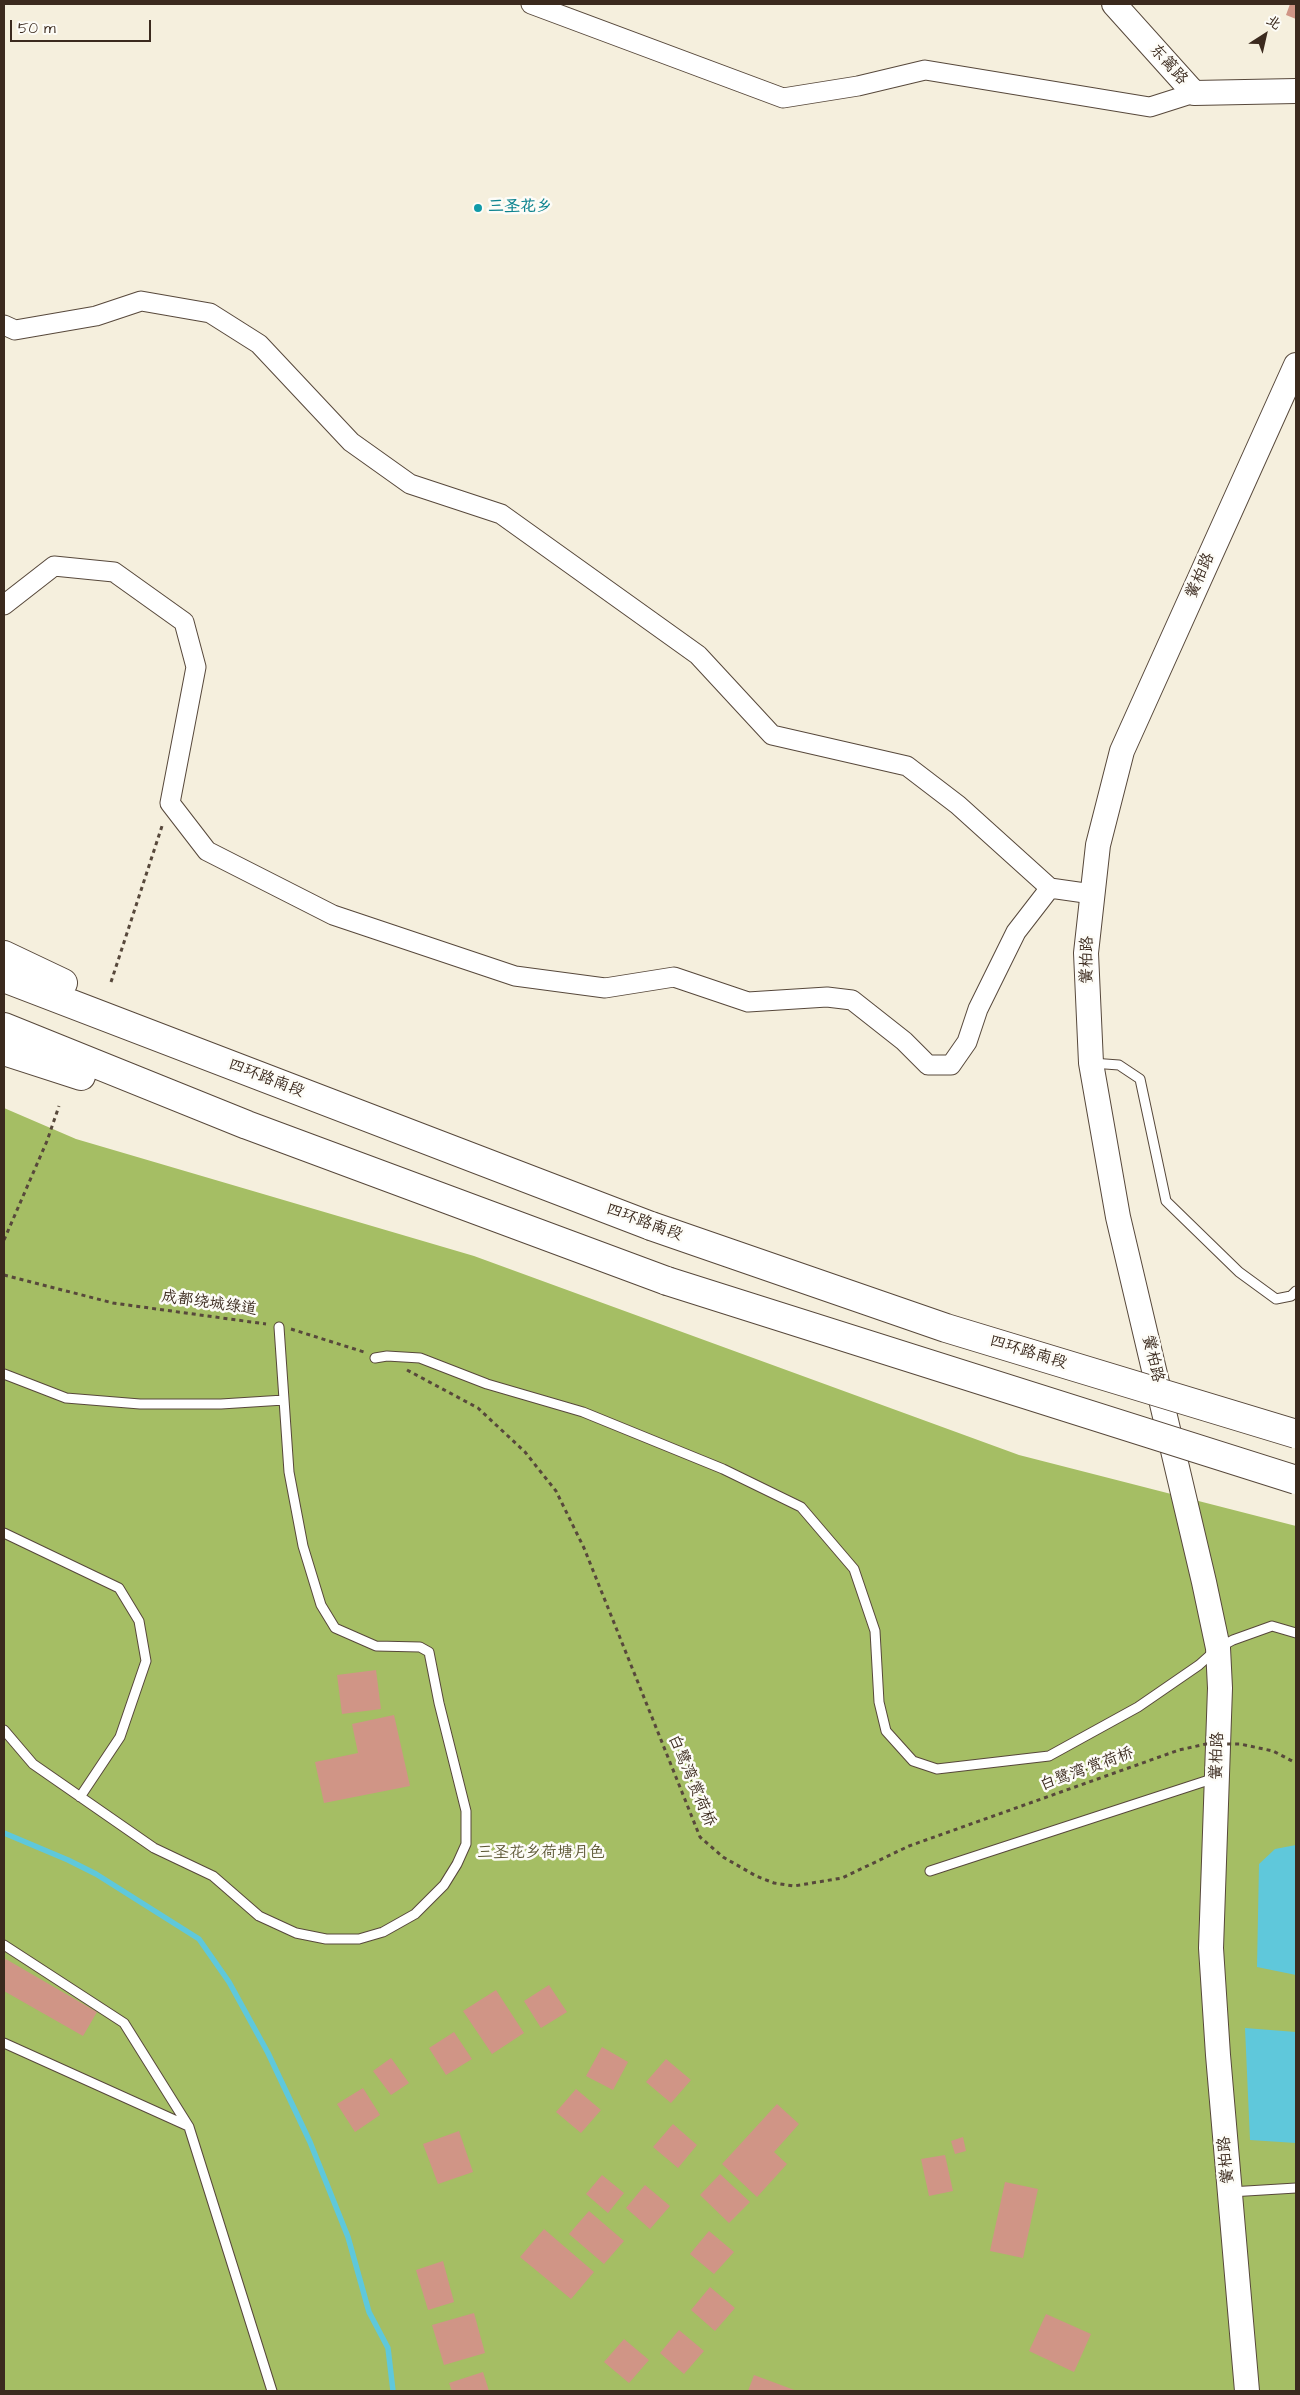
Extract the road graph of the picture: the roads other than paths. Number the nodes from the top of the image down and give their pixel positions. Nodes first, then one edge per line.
1 (531, 4) edge
2 (1114, 4) edge
3 (1296, 91) edge
4 (1194, 94) junction
5 (4, 325) edge
6 (1296, 365) edge
7 (4, 605) edge
8 (1050, 888) junction
9 (1092, 894) junction
10 (4, 955) edge
11 (4, 978) edge
12 (4, 1027) edge
13 (4, 1051) edge
14 (1091, 1063) junction
15 (261, 1077) junction
16 (354, 1165) junction
17 (1296, 1291) edge
18 (279, 1327) road end
19 (375, 1358) road end
20 (4, 1374) edge
21 (284, 1400) junction
22 (1296, 1434) edge
23 (1296, 1480) edge
24 (4, 1533) edge
25 (1296, 1633) edge
26 (1218, 1648) junction
27 (4, 1730) edge
28 (1218, 1777) junction
29 (80, 1797) junction
30 (930, 1871) dead end
31 (4, 1945) edge
32 (4, 2043) edge
33 (189, 2127) junction
34 (1296, 2188) edge
35 (1230, 2192) junction
36 (272, 2391) edge
37 (1247, 2391) edge

1 - 4 street
2 - 4 street, 东篱路
3 - 4 street, 东篱路
5 - 8 street
6 - 9 street, 黉柏路
7 - 8 street
8 - 9 street
9 - 14 street, 黉柏路
10 - 15 highway
11 - 15 highway, 四环路南段
12 - 16 highway
13 - 16 highway
14 - 17 lane
14 - 26 street, 黉柏路
15 - 22 highway, 四环路南段, bridge
16 - 23 highway, bridge
18 - 21 lane
19 - 26 lane
20 - 21 lane
21 - 29 lane
24 - 29 lane
25 - 26 lane
26 - 28 street, 黉柏路
27 - 29 lane
28 - 30 lane
28 - 35 street, 黉柏路
31 - 33 lane
32 - 33 lane
33 - 36 lane
34 - 35 lane
35 - 37 street, 黉柏路

